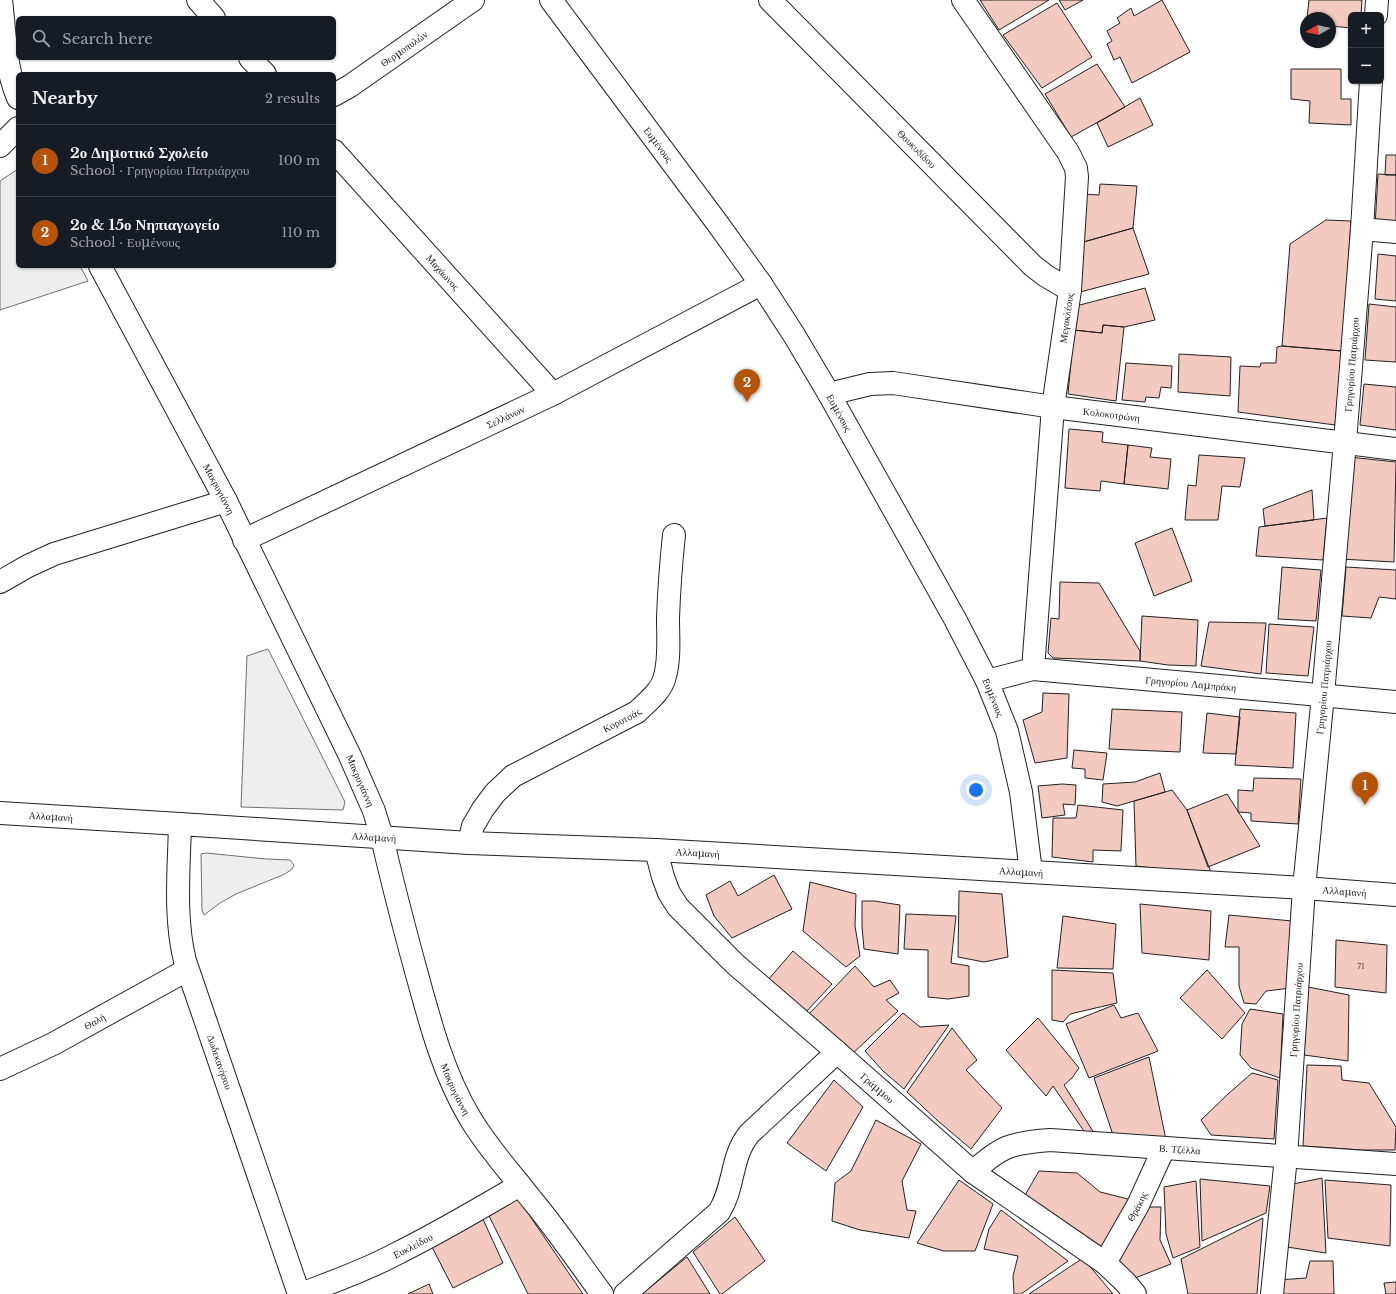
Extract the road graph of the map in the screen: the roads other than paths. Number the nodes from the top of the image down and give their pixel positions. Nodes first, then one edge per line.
1 (1, 0) edge
2 (198, 0) edge
3 (473, 0) edge
4 (551, 0) edge
5 (770, 0) edge
6 (963, 0) edge
7 (1377, 0) edge
8 (1376, 12) edge
9 (212, 16) edge
10 (252, 60) edge
11 (263, 72) edge
12 (1372, 84) edge
13 (16, 93) edge
14 (336, 94) edge
15 (16, 130) edge
16 (0, 146) edge
17 (336, 153) edge
18 (1362, 229) junction
19 (1396, 232) edge
20 (101, 268) edge
21 (762, 284) junction
22 (1070, 290) junction
23 (553, 394) junction
24 (829, 394) junction
25 (1053, 407) junction
26 (1345, 442) junction
27 (1396, 449) edge
28 (226, 501) junction
29 (674, 535) dead end
30 (244, 540) junction
31 (0, 582) edge
32 (1033, 669) junction
33 (987, 681) junction
34 (1323, 695) junction
35 (1396, 702) edge
36 (3, 808) edge
37 (180, 824) junction
38 (382, 837) junction
39 (468, 843) junction
40 (656, 850) junction
41 (1031, 872) junction
42 (1304, 888) junction
43 (1396, 895) edge
44 (187, 970) junction
45 (837, 1052) junction
46 (0, 1069) edge
47 (1164, 1148) junction
48 (1286, 1157) junction
49 (1396, 1164) edge
50 (973, 1172) junction
51 (520, 1185) junction
52 (1105, 1263) junction
53 (300, 1294) edge
54 (602, 1294) edge
55 (625, 1294) edge
56 (1134, 1294) edge
57 (1272, 1294) edge

1 - 13 street
2 - 9 street
3 - 14 street, Θερμοπυλών
4 - 21 street, Ευμένους
5 - 22 street, Θουκυδίδου
6 - 22 street, Μεγακλέους
7 - 8 street
10 - 11 street
12 - 18 street, Γρηγορίου Πατριάρχου
15 - 16 street
17 - 23 street, Μαχάωνος
18 - 19 street
18 - 26 street, Γρηγορίου Πατριάρχου
20 - 28 street, Μακρυγιάννη
21 - 23 street, Σελλάνων
21 - 24 street, Ευμένους
22 - 25 street, Μεγακλέους
23 - 30 street, Σελλάνων
24 - 25 street, Κολοκοτρώνη
24 - 33 street, Ευμένους
25 - 26 street, Κολοκοτρώνη
25 - 32 street, Μεγακλέους
26 - 27 street, Κολοκοτρώνη
26 - 34 street, Γρηγορίου Πατριάρχου
28 - 30 street, Μακρυγιάννη
28 - 31 street
29 - 39 street, Κορυτσάς
30 - 38 street, Μακρυγιάννη
32 - 33 street, Γρηγορίου Λαμπράκη
32 - 34 street, Γρηγορίου Λαμπράκη
33 - 41 street, Ευμένους
34 - 35 street, Γρηγορίου Λαμπράκη
34 - 42 street, Γρηγορίου Πατριάρχου
36 - 37 street, Αλλαμανή
37 - 38 street, Αλλαμανή
37 - 44 street, Δωδεκανήσου
38 - 39 street, Αλλαμανή
38 - 51 street, Μακρυγιάννη
39 - 40 street, Αλλαμανή
40 - 41 street, Αλλαμανή
40 - 45 street, Γράμμου
41 - 42 street, Αλλαμανή
42 - 43 street, Αλλαμανή
42 - 48 street, Γρηγορίου Πατριάρχου
44 - 46 street, Θαλή
44 - 53 street, Δωδεκανήσου
45 - 50 street, Γράμμου
45 - 55 street
47 - 48 street, Β. Τζέλλα
47 - 50 street, Β. Τζέλλα
47 - 52 street, Θράκης
48 - 49 street, Β. Τζέλλα
48 - 57 street, Γρηγορίου Πατριάρχου
50 - 52 street, Γράμμου
51 - 53 street, Ευκλείδου
51 - 54 street, Μακρυγιάννη
52 - 56 street, Γράμμου

